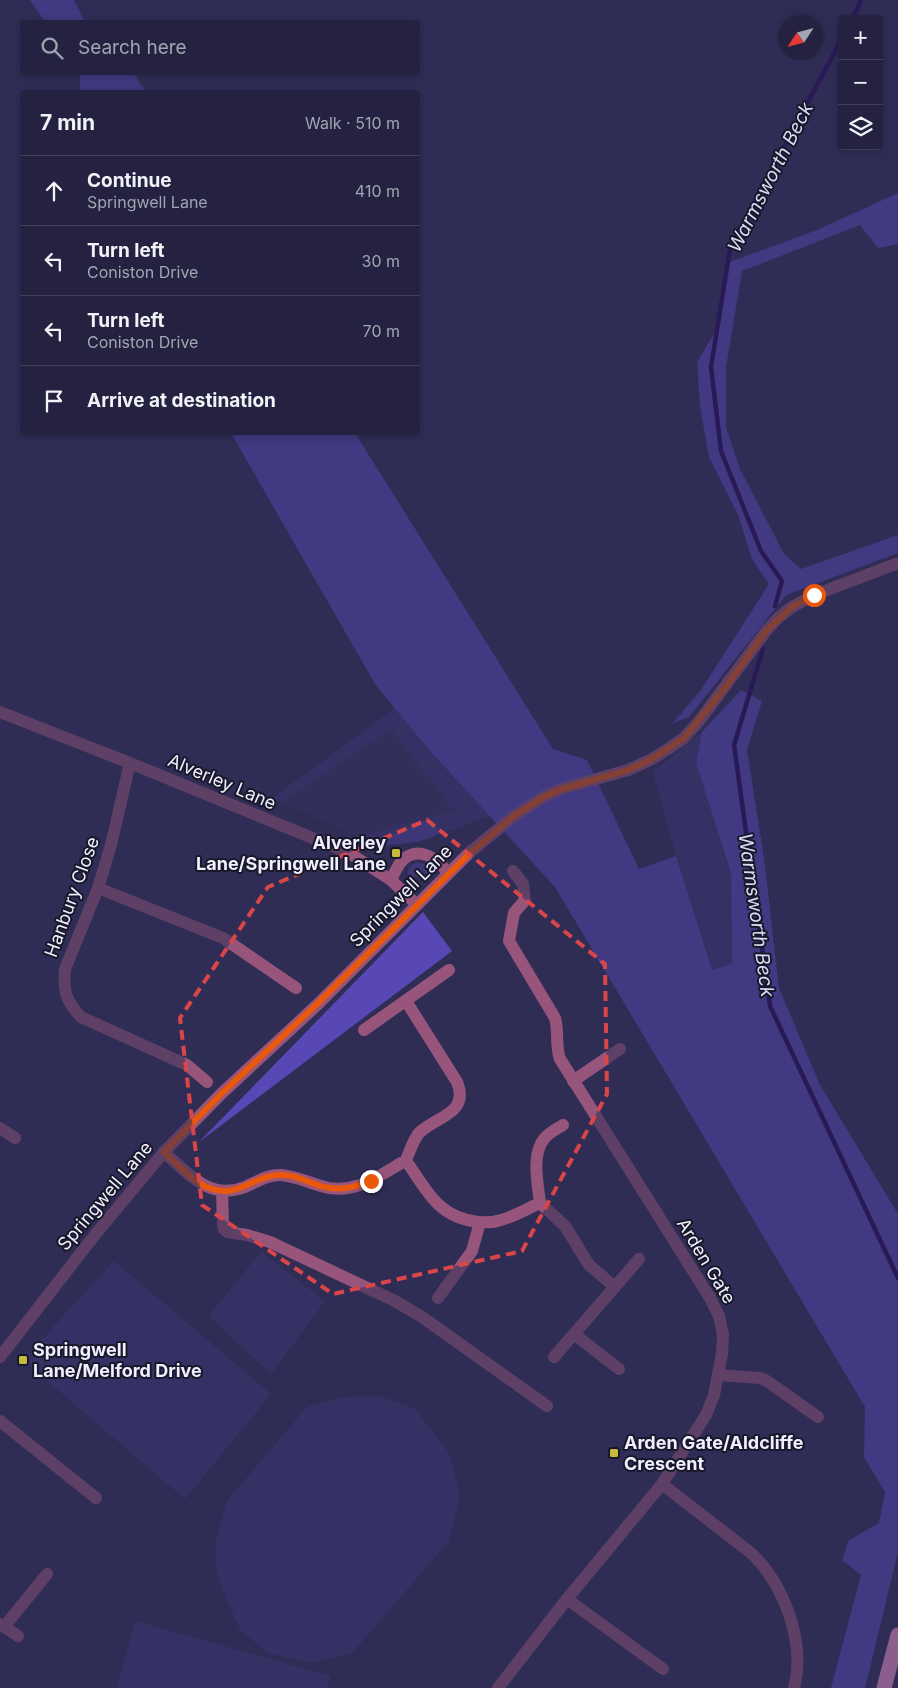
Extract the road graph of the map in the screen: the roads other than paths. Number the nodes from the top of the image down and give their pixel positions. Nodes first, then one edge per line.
1 (898, 564) edge
2 (0, 712) edge
3 (130, 763) junction
4 (513, 871) dead end
5 (448, 874) junction
6 (391, 880) junction
7 (98, 888) junction
8 (417, 905) junction
9 (449, 970) dead end
10 (296, 988) dead end
11 (406, 1001) junction
12 (364, 1030) dead end
13 (620, 1049) dead end
14 (573, 1080) junction
15 (207, 1082) dead end
16 (563, 1125) dead end
17 (0, 1128) edge
18 (15, 1138) dead end
19 (164, 1152) junction
20 (405, 1162) junction
21 (222, 1191) junction
22 (540, 1203) junction
23 (480, 1222) junction
24 (639, 1259) dead end
25 (615, 1287) junction
26 (438, 1298) dead end
27 (574, 1334) junction
28 (0, 1356) edge
29 (554, 1357) dead end
30 (619, 1368) dead end
31 (719, 1375) junction
32 (547, 1406) dead end
33 (818, 1417) dead end
34 (0, 1421) edge
35 (662, 1484) junction
36 (96, 1498) dead end
37 (47, 1574) dead end
38 (567, 1598) junction
39 (2, 1626) edge
40 (898, 1635) edge
41 (18, 1636) dead end
42 (662, 1669) dead end
43 (498, 1688) edge
44 (794, 1688) edge
45 (884, 1688) edge

1 - 5 street, Springwell Lane
2 - 3 street, Alverley Lane
3 - 6 street, Alverley Lane
3 - 7 street, Hanbury Close
4 - 14 street, Arden Gate
5 - 6 street
5 - 8 street, Springwell Lane
6 - 8 street, Alverley Lane
7 - 10 street
7 - 15 street, Hanbury Close
8 - 19 street, Springwell Lane
9 - 11 street
11 - 12 street
11 - 20 street
13 - 14 street
14 - 31 street, Arden Gate
16 - 22 street
17 - 18 street
19 - 21 street
19 - 28 street, Springwell Lane
20 - 21 street
20 - 23 street
21 - 32 street
22 - 23 street
22 - 25 street
23 - 26 street
24 - 25 street
25 - 27 street
27 - 29 street
27 - 30 street
31 - 33 street
31 - 35 street, Arden Gate
34 - 36 street
35 - 38 street, Arden Gate
35 - 44 street
37 - 39 street
38 - 42 street
38 - 43 street, Arden Gate
39 - 41 street
40 - 45 highway

